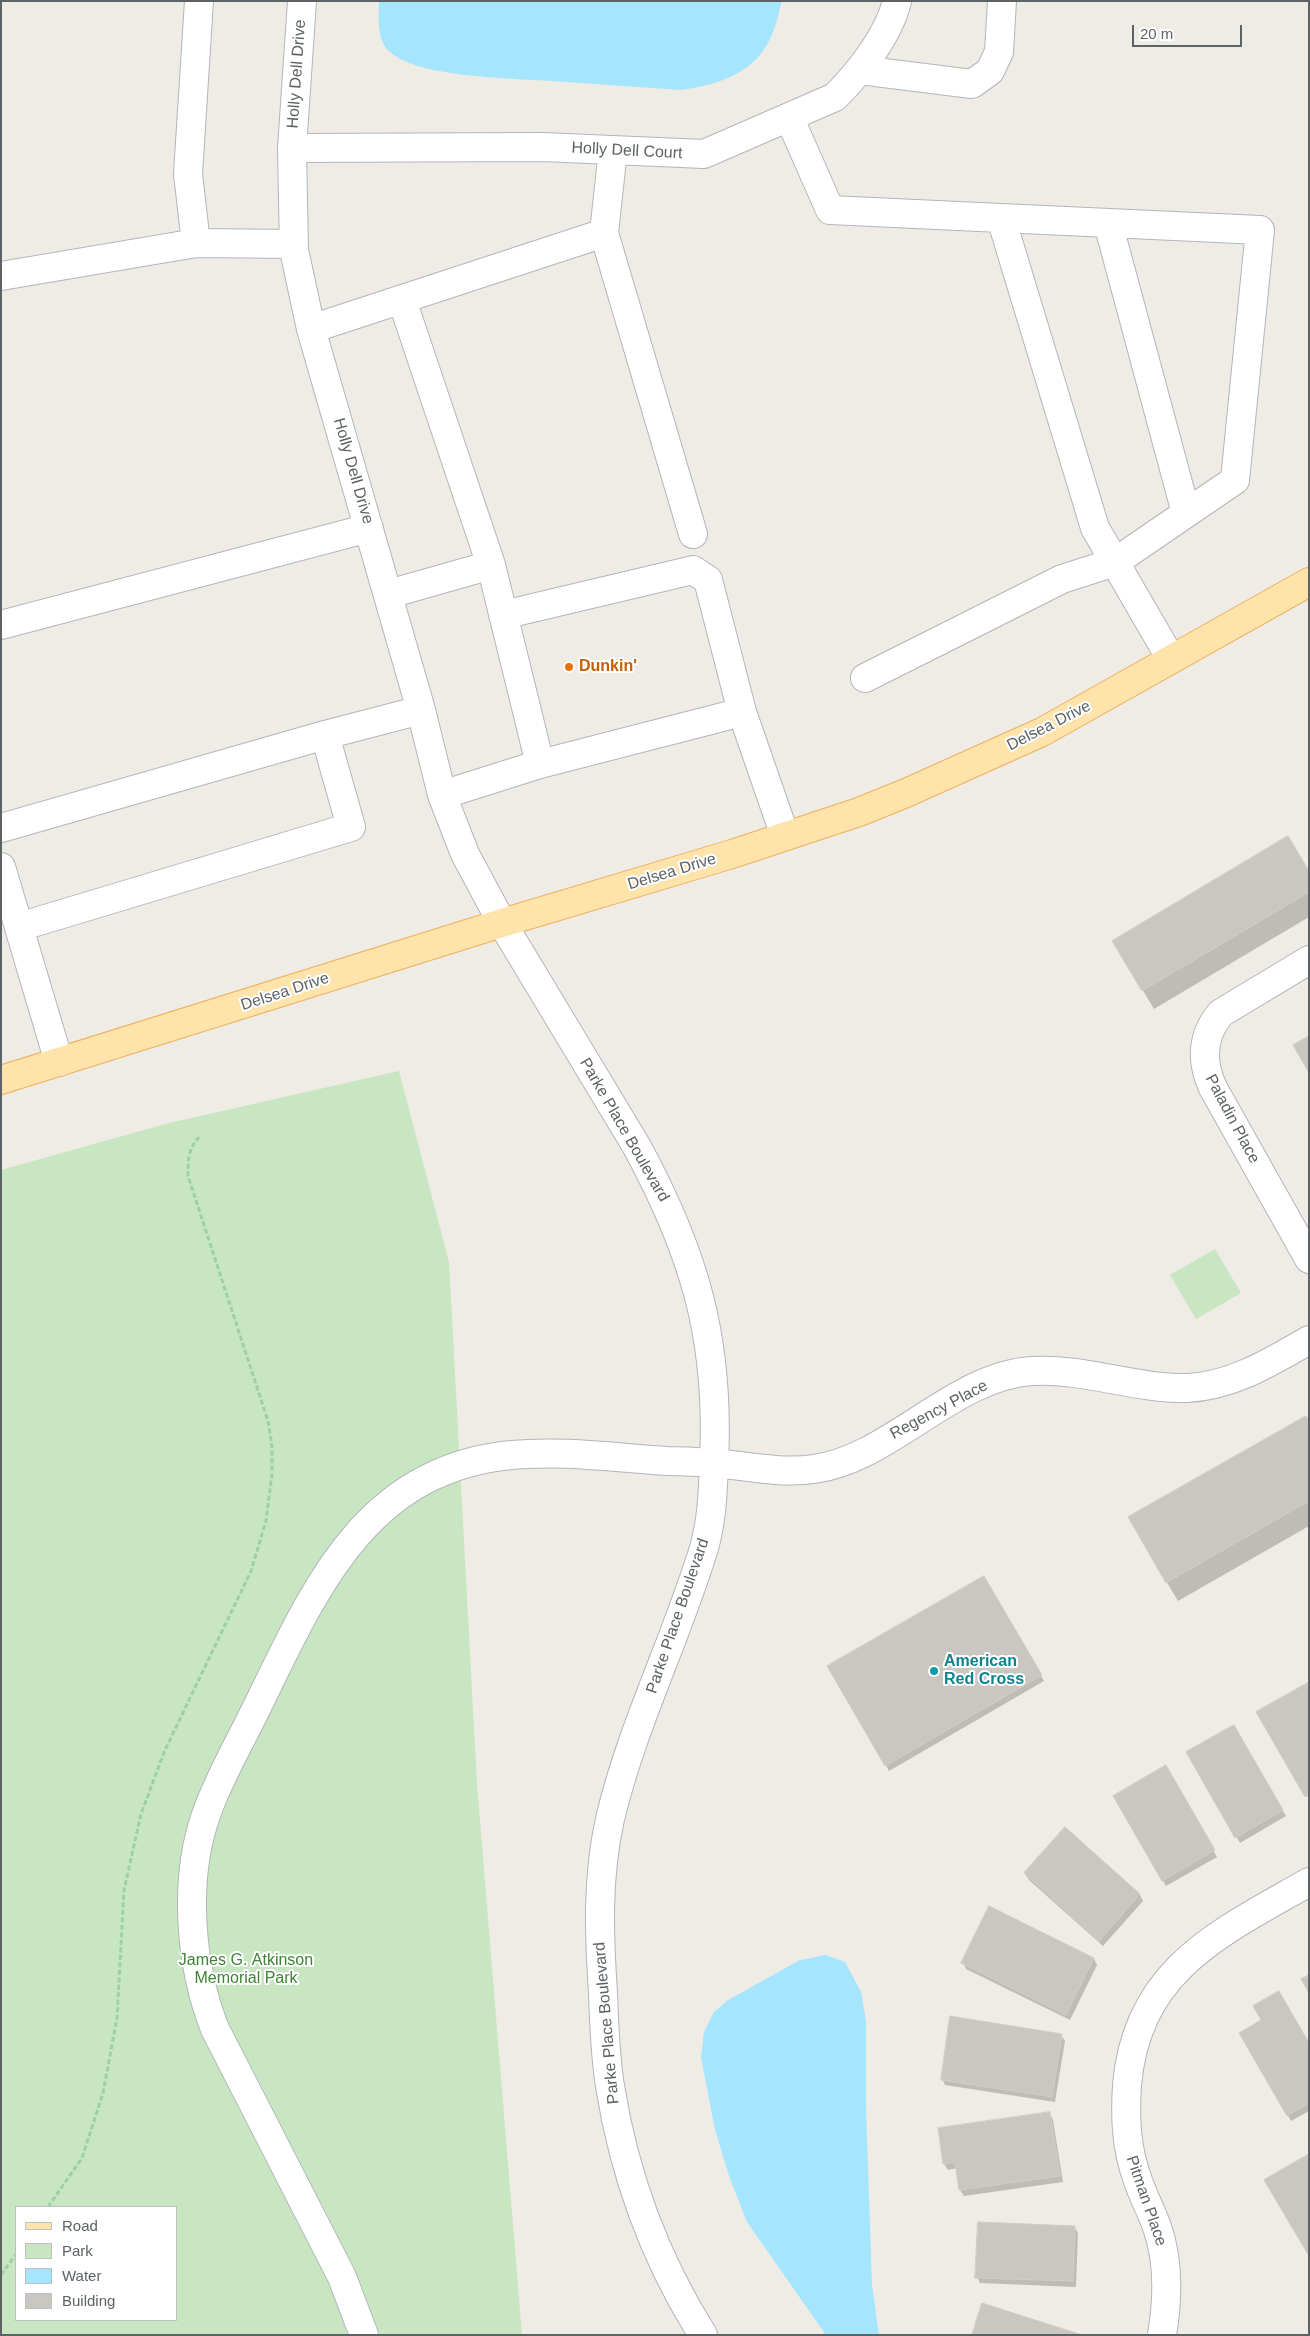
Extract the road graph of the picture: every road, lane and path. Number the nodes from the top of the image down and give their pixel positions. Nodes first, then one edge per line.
1 (199, 1) edge
2 (302, 1) edge
3 (897, 1) edge
4 (1002, 1) edge
5 (860, 70) junction
6 (789, 117) junction
7 (292, 148) junction
8 (612, 150) junction
9 (1001, 218) junction
10 (1108, 223) junction
11 (604, 233) junction
12 (196, 243) junction
13 (294, 244) junction
14 (1, 276) edge
15 (402, 300) junction
16 (311, 329) junction
17 (1186, 512) junction
18 (370, 528) junction
19 (692, 534) dead end
20 (1115, 562) junction
21 (491, 565) junction
22 (1309, 582) edge
23 (389, 594) junction
24 (503, 615) junction
25 (1, 625) edge
26 (1171, 659) junction
27 (864, 678) dead end
28 (421, 710) junction
29 (742, 712) junction
30 (325, 735) junction
31 (540, 764) junction
32 (442, 795) junction
33 (1, 828) edge
34 (785, 836) junction
35 (1, 866) edge
36 (502, 923) junction
37 (19, 927) junction
38 (1309, 960) edge
39 (59, 1062) junction
40 (1, 1080) edge
41 (199, 1137) dead end
42 (1309, 1259) edge
43 (1309, 1340) edge
44 (714, 1463) junction
45 (1309, 1882) edge
46 (49, 2206) edge
47 (15, 2255) edge
48 (1, 2275) edge
49 (364, 2335) edge
50 (703, 2335) edge
51 (1162, 2335) edge

1 - 12 street
2 - 7 street, Holly Dell Drive
3 - 5 street, Holly Dell Court
4 - 5 street
5 - 6 street, Holly Dell Court
6 - 8 street, Holly Dell Court
6 - 9 street
7 - 8 street, Holly Dell Court
7 - 13 street, Holly Dell Drive
8 - 11 street
9 - 10 street
9 - 20 street
10 - 17 street
10 - 17 street
11 - 15 street
11 - 19 street
12 - 13 street
12 - 14 street
13 - 16 street, Holly Dell Drive
15 - 16 street
15 - 21 street
16 - 18 street, Holly Dell Drive
17 - 20 street
18 - 23 street, Holly Dell Drive
18 - 25 street
20 - 26 street
20 - 27 street
21 - 23 street
21 - 24 street
22 - 26 main road, Delsea Drive
23 - 28 street, Holly Dell Drive
24 - 29 street
24 - 31 street
26 - 34 main road, Delsea Drive
28 - 30 street
28 - 32 street, Holly Dell Drive
29 - 31 street
29 - 34 street
30 - 33 street
30 - 37 street
31 - 32 street
32 - 36 street, Holly Dell Drive
34 - 36 main road, Delsea Drive
35 - 37 street
36 - 39 main road, Delsea Drive
36 - 44 street, Parke Place Boulevard
37 - 39 street
38 - 42 street, Paladin Place
39 - 40 main road, Delsea Drive
41 - 46 path
43 - 44 street, Regency Place
44 - 49 street, Regency Place
44 - 50 street, Parke Place Boulevard
45 - 51 street, Pitman Place
47 - 48 path

